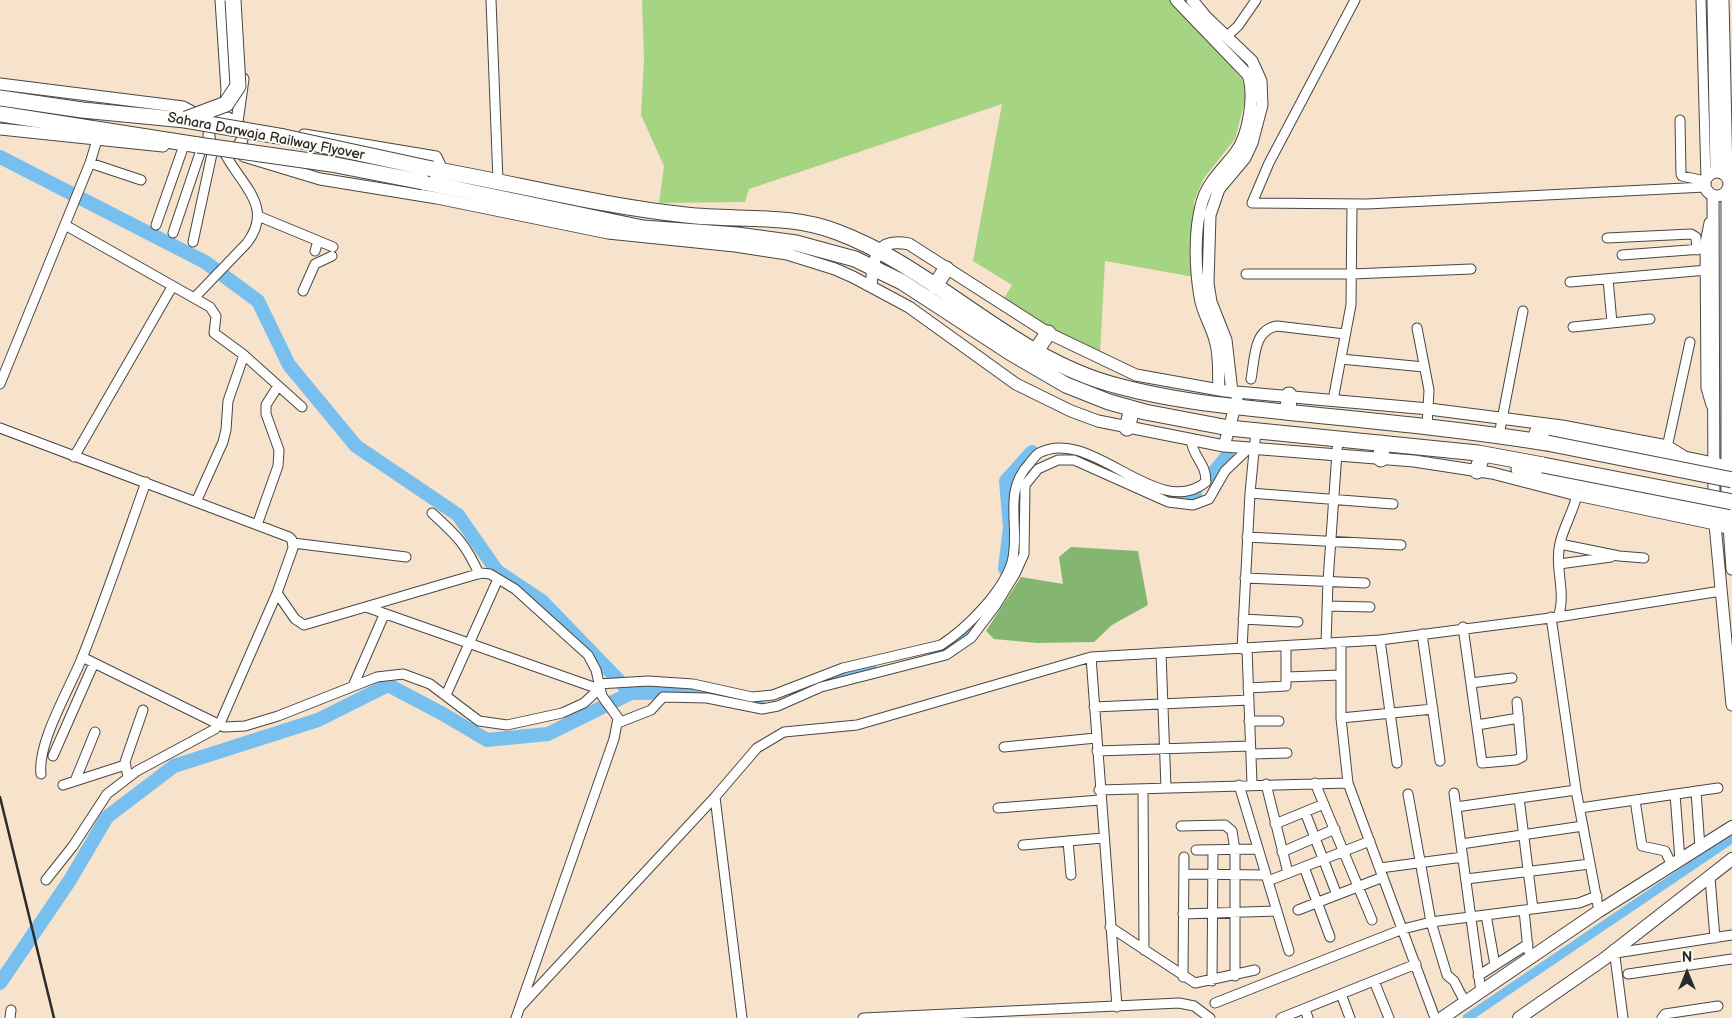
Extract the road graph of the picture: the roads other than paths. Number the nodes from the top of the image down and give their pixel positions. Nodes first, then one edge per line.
1 (221, 0) edge
2 (233, 0) edge
3 (240, 0) edge
4 (491, 0) edge
5 (1176, 0) edge
6 (1192, 0) edge
7 (1256, 0) edge
8 (1355, 0) edge
9 (1701, 0) edge
10 (1713, 0) edge
11 (1723, 0) edge
12 (1226, 37) junction
13 (0, 84) edge
14 (0, 98) edge
15 (0, 114) edge
16 (221, 115) junction
17 (185, 120) junction
18 (1680, 120) dead end
19 (239, 124) junction
20 (0, 129) edge
21 (97, 140) junction
22 (183, 148) junction
23 (218, 150) junction
24 (90, 163) junction
25 (141, 180) dead end
26 (438, 180) junction
27 (498, 181) junction
28 (1726, 181) edge
29 (1707, 186) junction
30 (1352, 204) junction
31 (1714, 208) junction
32 (258, 216) junction
33 (1730, 221) edge
34 (65, 225) junction
35 (156, 225) dead end
36 (173, 233) dead end
37 (1607, 238) dead end
38 (318, 241) junction
39 (193, 242) dead end
40 (879, 249) junction
41 (1702, 249) junction
42 (315, 251) dead end
43 (1622, 255) dead end
44 (873, 266) junction
45 (946, 268) junction
46 (1471, 269) dead end
47 (1707, 270) junction
48 (1246, 274) dead end
49 (1352, 274) junction
50 (1608, 278) junction
51 (1570, 282) dead end
52 (870, 286) junction
53 (935, 286) junction
54 (172, 287) junction
55 (303, 290) dead end
56 (195, 298) junction
57 (1523, 310) dead end
58 (1650, 319) dead end
59 (1612, 323) junction
60 (1573, 327) dead end
61 (1417, 328) dead end
62 (1048, 333) junction
63 (1345, 334) junction
64 (1690, 342) dead end
65 (1036, 351) junction
66 (244, 354) junction
67 (1341, 359) junction
68 (1424, 367) junction
69 (1147, 377) junction
70 (1251, 379) dead end
71 (0, 384) edge
72 (278, 386) junction
73 (1219, 389) junction
74 (1143, 392) junction
75 (1236, 392) junction
76 (1290, 396) junction
77 (1333, 400) junction
78 (1235, 407) junction
79 (302, 408) dead end
80 (1132, 409) junction
81 (1429, 409) junction
82 (1288, 412) junction
83 (1716, 416) junction
84 (1502, 419) junction
85 (0, 428) edge
86 (1127, 428) junction
87 (1229, 428) junction
88 (1427, 428) junction
89 (1256, 431) junction
90 (1499, 435) junction
91 (1338, 438) junction
92 (1191, 440) junction
93 (1540, 442) junction
94 (1382, 443) junction
95 (1224, 446) junction
96 (1251, 448) junction
97 (1666, 451) junction
98 (1480, 454) junction
99 (1336, 455) junction
100 (74, 457) junction
101 (1381, 459) junction
102 (1726, 470) edge
103 (1477, 471) junction
104 (146, 482) junction
105 (1250, 493) junction
106 (1577, 495) junction
107 (1333, 501) junction
108 (196, 502) junction
109 (1393, 504) dead end
110 (432, 514) dead end
111 (1726, 519) edge
112 (257, 525) junction
113 (1247, 537) junction
114 (1331, 542) junction
115 (293, 544) junction
116 (1560, 544) junction
117 (1401, 545) dead end
118 (406, 556) dead end
119 (1619, 556) junction
120 (1644, 558) dead end
121 (1559, 564) junction
122 (1732, 569) edge
123 (479, 574) junction
124 (1245, 578) junction
125 (498, 579) junction
126 (1328, 581) junction
127 (1365, 583) dead end
128 (1721, 591) junction
129 (277, 593) junction
130 (1327, 606) junction
131 (1370, 607) dead end
132 (366, 608) junction
133 (384, 615) junction
134 (1555, 617) junction
135 (1243, 619) junction
136 (1298, 622) dead end
137 (1464, 628) junction
138 (1422, 634) junction
139 (1380, 640) junction
140 (1341, 643) junction
141 (469, 644) junction
142 (1326, 644) junction
143 (1286, 647) junction
144 (1244, 649) junction
145 (1160, 653) junction
146 (82, 657) junction
147 (1091, 657) junction
148 (94, 663) junction
149 (1341, 675) junction
150 (1287, 677) junction
151 (1512, 678) dead end
152 (1471, 683) junction
153 (353, 686) junction
154 (599, 688) junction
155 (1248, 688) junction
156 (446, 695) junction
157 (1249, 700) junction
158 (1517, 702) dead end
159 (1163, 703) junction
160 (1732, 704) edge
161 (1094, 707) junction
162 (1433, 709) junction
163 (143, 710) dead end
164 (1390, 714) junction
165 (1341, 718) junction
166 (1519, 718) junction
167 (618, 720) junction
168 (1249, 721) junction
169 (1279, 721) dead end
170 (218, 725) junction
171 (1477, 725) junction
172 (95, 732) dead end
173 (1096, 738) junction
174 (1004, 747) dead end
175 (1165, 749) junction
176 (1250, 750) junction
177 (1097, 751) junction
178 (1287, 753) dead end
179 (53, 756) dead end
180 (1440, 761) dead end
181 (1397, 763) dead end
182 (125, 765) junction
183 (41, 774) dead end
184 (128, 777) junction
185 (75, 781) junction
186 (1315, 783) junction
187 (1348, 783) junction
188 (1252, 784) junction
189 (1266, 784) junction
190 (63, 785) dead end
191 (1239, 785) junction
192 (1166, 788) junction
193 (1718, 788) dead end
194 (1143, 789) junction
195 (1099, 790) junction
196 (1576, 790) junction
197 (1696, 791) junction
198 (1454, 793) dead end
199 (1408, 794) dead end
200 (1675, 794) junction
201 (715, 797) junction
202 (1519, 798) junction
203 (1100, 800) junction
204 (1635, 800) junction
205 (1324, 804) junction
206 (1456, 807) junction
207 (998, 808) dead end
208 (1580, 808) junction
209 (1304, 812) junction
210 (1275, 824) junction
211 (1181, 826) dead end
212 (1583, 826) junction
213 (1732, 827) edge
214 (1335, 830) junction
215 (1524, 835) junction
216 (1103, 838) junction
217 (1315, 838) junction
218 (1068, 841) junction
219 (1370, 841) junction
220 (1023, 844) dead end
221 (1461, 844) junction
222 (1700, 848) junction
223 (1258, 849) junction
224 (1196, 850) dead end
225 (1213, 850) junction
226 (1235, 850) junction
227 (1345, 851) junction
228 (1282, 852) junction
229 (1184, 857) dead end
230 (1463, 857) junction
231 (1323, 859) junction
232 (1732, 860) edge
233 (1419, 863) junction
234 (1676, 863) junction
235 (1590, 864) junction
236 (1304, 867) junction
237 (1528, 872) junction
238 (1288, 873) junction
239 (1382, 873) junction
240 (1184, 874) junction
241 (1213, 874) junction
242 (1235, 874) junction
243 (1071, 875) dead end
244 (1267, 878) junction
245 (1710, 878) junction
246 (1466, 879) junction
247 (46, 880) dead end
248 (1358, 886) junction
249 (1337, 894) junction
250 (1597, 896) junction
251 (1317, 902) junction
252 (1298, 910) dead end
253 (1529, 910) junction
254 (1277, 911) junction
255 (1599, 911) junction
256 (1235, 912) junction
257 (1212, 913) junction
258 (1184, 914) junction
259 (1486, 915) junction
260 (1471, 917) junction
261 (1372, 920) dead end
262 (1431, 922) junction
263 (1110, 927) junction
264 (1403, 929) junction
265 (1732, 935) edge
266 (1330, 938) dead end
267 (1714, 938) junction
268 (1528, 944) junction
269 (1144, 950) junction
270 (1290, 951) dead end
271 (1615, 951) junction
272 (1529, 959) junction
273 (1732, 959) edge
274 (1416, 964) junction
275 (1496, 965) junction
276 (1254, 970) dead end
277 (1628, 974) dead end
278 (1235, 976) junction
279 (1478, 976) junction
280 (1183, 977) junction
281 (1212, 981) junction
282 (1374, 981) junction
283 (1480, 992) junction
284 (1341, 994) junction
285 (1465, 1002) junction
286 (1215, 1003) dead end
287 (521, 1006) junction
288 (1718, 1006) dead end
289 (1117, 1007) junction
290 (1304, 1009) junction
291 (516, 1018) edge
292 (742, 1018) edge
293 (863, 1018) edge
294 (1210, 1018) edge
295 (1281, 1018) edge
296 (1308, 1018) edge
297 (1350, 1018) edge
298 (1389, 1018) edge
299 (1435, 1018) edge
300 (1442, 1018) edge
301 (1519, 1018) edge
302 (1623, 1018) edge
303 (1662, 1018) edge

1 - 16 street
2 - 16 highway, bridge
3 - 19 street
4 - 27 street
5 - 73 street
6 - 12 street
7 - 12 street
8 - 30 street
9 - 29 street
10 - 28 street
11 - 28 street
12 - 75 street
13 - 16 street
14 - 17 highway, Sahara Darwaja Railway Flyover
15 - 26 highway, Sahara Darwaja Railway Flyover, bridge
16 - 17 highway, bridge
16 - 19 street
16 - 23 street
17 - 26 highway, Sahara Darwaja Railway Flyover, bridge
18 - 29 street
19 - 23 street
19 - 26 street
20 - 21 street
21 - 22 street
21 - 24 street
22 - 23 street
22 - 35 street
23 - 26 street
23 - 32 street
23 - 36 street
23 - 39 street
24 - 25 street
24 - 34 street
26 - 27 highway
26 - 44 highway
26 - 52 street
27 - 40 highway
28 - 29 street
28 - 29 street
28 - 33 street
29 - 30 street
29 - 31 street
30 - 49 street
31 - 41 street
31 - 83 street
32 - 38 street
32 - 56 street
33 - 102 street
34 - 54 street
34 - 71 street
37 - 41 street
38 - 42 street
38 - 55 street
40 - 44 street
40 - 45 street
40 - 53 highway
41 - 43 street
41 - 47 street
44 - 52 street
44 - 80 highway
45 - 53 highway
45 - 62 street
46 - 49 street
47 - 50 street
47 - 83 street
48 - 49 street
49 - 63 street
50 - 51 street
50 - 59 street
52 - 86 street
53 - 65 highway
54 - 56 street
54 - 100 street
56 - 66 street
57 - 84 street
58 - 59 street
59 - 60 street
61 - 68 street
62 - 65 highway
62 - 69 street
63 - 67 street
63 - 70 street
64 - 97 street
65 - 74 highway
66 - 72 street
66 - 108 street
67 - 68 street
67 - 77 street
68 - 81 street
69 - 73 street
69 - 74 highway
72 - 79 street
72 - 112 street
73 - 75 street
74 - 78 highway
75 - 76 street
75 - 78 street
76 - 77 street
76 - 82 highway
77 - 81 street
78 - 82 highway
78 - 87 street
80 - 86 highway
80 - 87 highway
81 - 84 street
81 - 88 street
82 - 88 highway
83 - 102 street
84 - 90 street
84 - 97 street
85 - 100 street
86 - 92 street
87 - 89 highway
87 - 95 street
88 - 90 highway
89 - 91 highway
89 - 96 street
90 - 93 highway
91 - 94 highway
91 - 99 street
92 - 95 street
92 - 154 street
93 - 97 highway
93 - 102 highway, bridge
94 - 98 highway
94 - 101 highway
95 - 96 street
96 - 99 street
96 - 105 street
96 - 167 street
97 - 102 highway
98 - 103 highway
98 - 111 highway, bridge
98 - 111 highway
99 - 101 street
99 - 107 street
100 - 104 street
101 - 103 street
102 - 111 street
103 - 106 street
104 - 108 street
104 - 146 street
105 - 107 street
105 - 113 street
106 - 111 street
106 - 116 street
107 - 109 street
107 - 114 street
108 - 112 street
110 - 123 street
111 - 122 street
111 - 128 street
112 - 115 street
113 - 114 street
113 - 124 street
114 - 117 street
114 - 126 street
115 - 118 street
115 - 129 street
116 - 119 street
116 - 121 street
119 - 120 street
119 - 121 street
121 - 134 street
123 - 125 street
123 - 132 street
124 - 126 street
124 - 135 street
125 - 141 street
125 - 154 street
126 - 127 street
126 - 130 street
128 - 134 street
128 - 160 street
129 - 132 street
129 - 170 street
130 - 131 street
130 - 142 street
132 - 133 street
133 - 141 street
133 - 153 street
134 - 137 street
134 - 196 street
135 - 136 street
135 - 144 street
137 - 138 street
137 - 152 street
138 - 139 street
138 - 162 street
139 - 140 street
139 - 164 street
140 - 142 street
140 - 149 street
141 - 154 street
141 - 156 street
142 - 143 street
143 - 144 street
143 - 150 street
144 - 145 street
144 - 155 street
145 - 147 street
145 - 159 street
146 - 148 street
146 - 183 street
147 - 161 street
147 - 201 street
148 - 170 street
148 - 179 street
149 - 150 street
149 - 165 street
150 - 155 street
151 - 152 street
152 - 171 street
153 - 156 street
153 - 170 street
154 - 156 street
154 - 167 street
155 - 157 street
157 - 159 street
157 - 168 street
158 - 166 street
159 - 161 street
159 - 175 street
161 - 173 street
162 - 164 street
162 - 180 street
163 - 182 street
164 - 165 street
164 - 181 street
165 - 187 street
166 - 171 street
166 - 171 street
167 - 287 street
168 - 169 street
168 - 176 street
170 - 184 street
172 - 185 street
173 - 174 street
173 - 177 street
175 - 176 street
175 - 177 street
175 - 192 street
176 - 178 street
176 - 188 street
177 - 195 street
182 - 184 street
182 - 185 street
184 - 247 street
185 - 190 street
186 - 187 street
186 - 189 street
186 - 205 street
187 - 219 street
188 - 189 street
188 - 191 street
189 - 210 street
191 - 192 street
191 - 223 street
192 - 194 street
193 - 197 street
194 - 195 street
194 - 269 street
195 - 203 street
196 - 202 street
196 - 208 street
197 - 200 street
197 - 222 street
198 - 206 street
199 - 233 street
200 - 204 street
200 - 234 street
201 - 287 street
201 - 292 street
202 - 206 street
202 - 215 street
203 - 207 street
203 - 216 street
204 - 208 street
204 - 234 street
205 - 209 street
205 - 214 street
206 - 221 street
208 - 212 street
209 - 210 street
209 - 217 street
210 - 228 street
211 - 226 street
212 - 215 street
212 - 235 street
213 - 222 main road
214 - 217 street
214 - 227 street
215 - 221 street
215 - 237 street
216 - 218 street
216 - 263 street
217 - 228 street
217 - 231 street
218 - 220 street
218 - 243 street
219 - 227 street
219 - 239 street
221 - 230 street
222 - 234 main road
223 - 226 street
223 - 244 street
224 - 225 street
225 - 226 street
225 - 241 street
226 - 242 street
227 - 231 street
227 - 248 street
228 - 238 street
229 - 240 street
230 - 233 street
230 - 246 street
231 - 236 street
231 - 249 street
232 - 245 main road
233 - 239 street
233 - 262 street
234 - 255 main road
235 - 237 street
235 - 250 street
236 - 238 street
236 - 251 street
237 - 246 street
237 - 253 street
238 - 244 street
239 - 248 street
239 - 264 street
240 - 241 street
240 - 258 street
241 - 242 street
241 - 257 street
242 - 244 street
242 - 256 street
244 - 254 street
245 - 267 street
245 - 271 main road
246 - 260 street
248 - 249 street
248 - 261 street
249 - 251 street
250 - 253 street
250 - 255 street
251 - 252 street
251 - 266 street
253 - 259 street
253 - 268 street
254 - 256 street
254 - 270 street
255 - 272 main road
256 - 257 street
256 - 278 street
257 - 258 street
257 - 281 street
258 - 280 street
259 - 260 street
259 - 275 street
260 - 262 street
260 - 279 street
262 - 264 street
262 - 285 street
263 - 269 street
263 - 289 street
264 - 274 street
264 - 286 street
265 - 267 street
267 - 271 street
268 - 272 street
268 - 275 street
269 - 280 street
271 - 301 main road
271 - 302 street
272 - 283 main road
273 - 277 street
274 - 282 street
274 - 299 street
275 - 279 street
276 - 278 street
278 - 281 street
279 - 283 street
280 - 281 street
282 - 284 street
282 - 298 street
283 - 285 main road
284 - 290 street
284 - 297 street
285 - 300 main road
287 - 291 street
288 - 303 street
289 - 293 street
289 - 294 street
290 - 295 street
290 - 296 street

